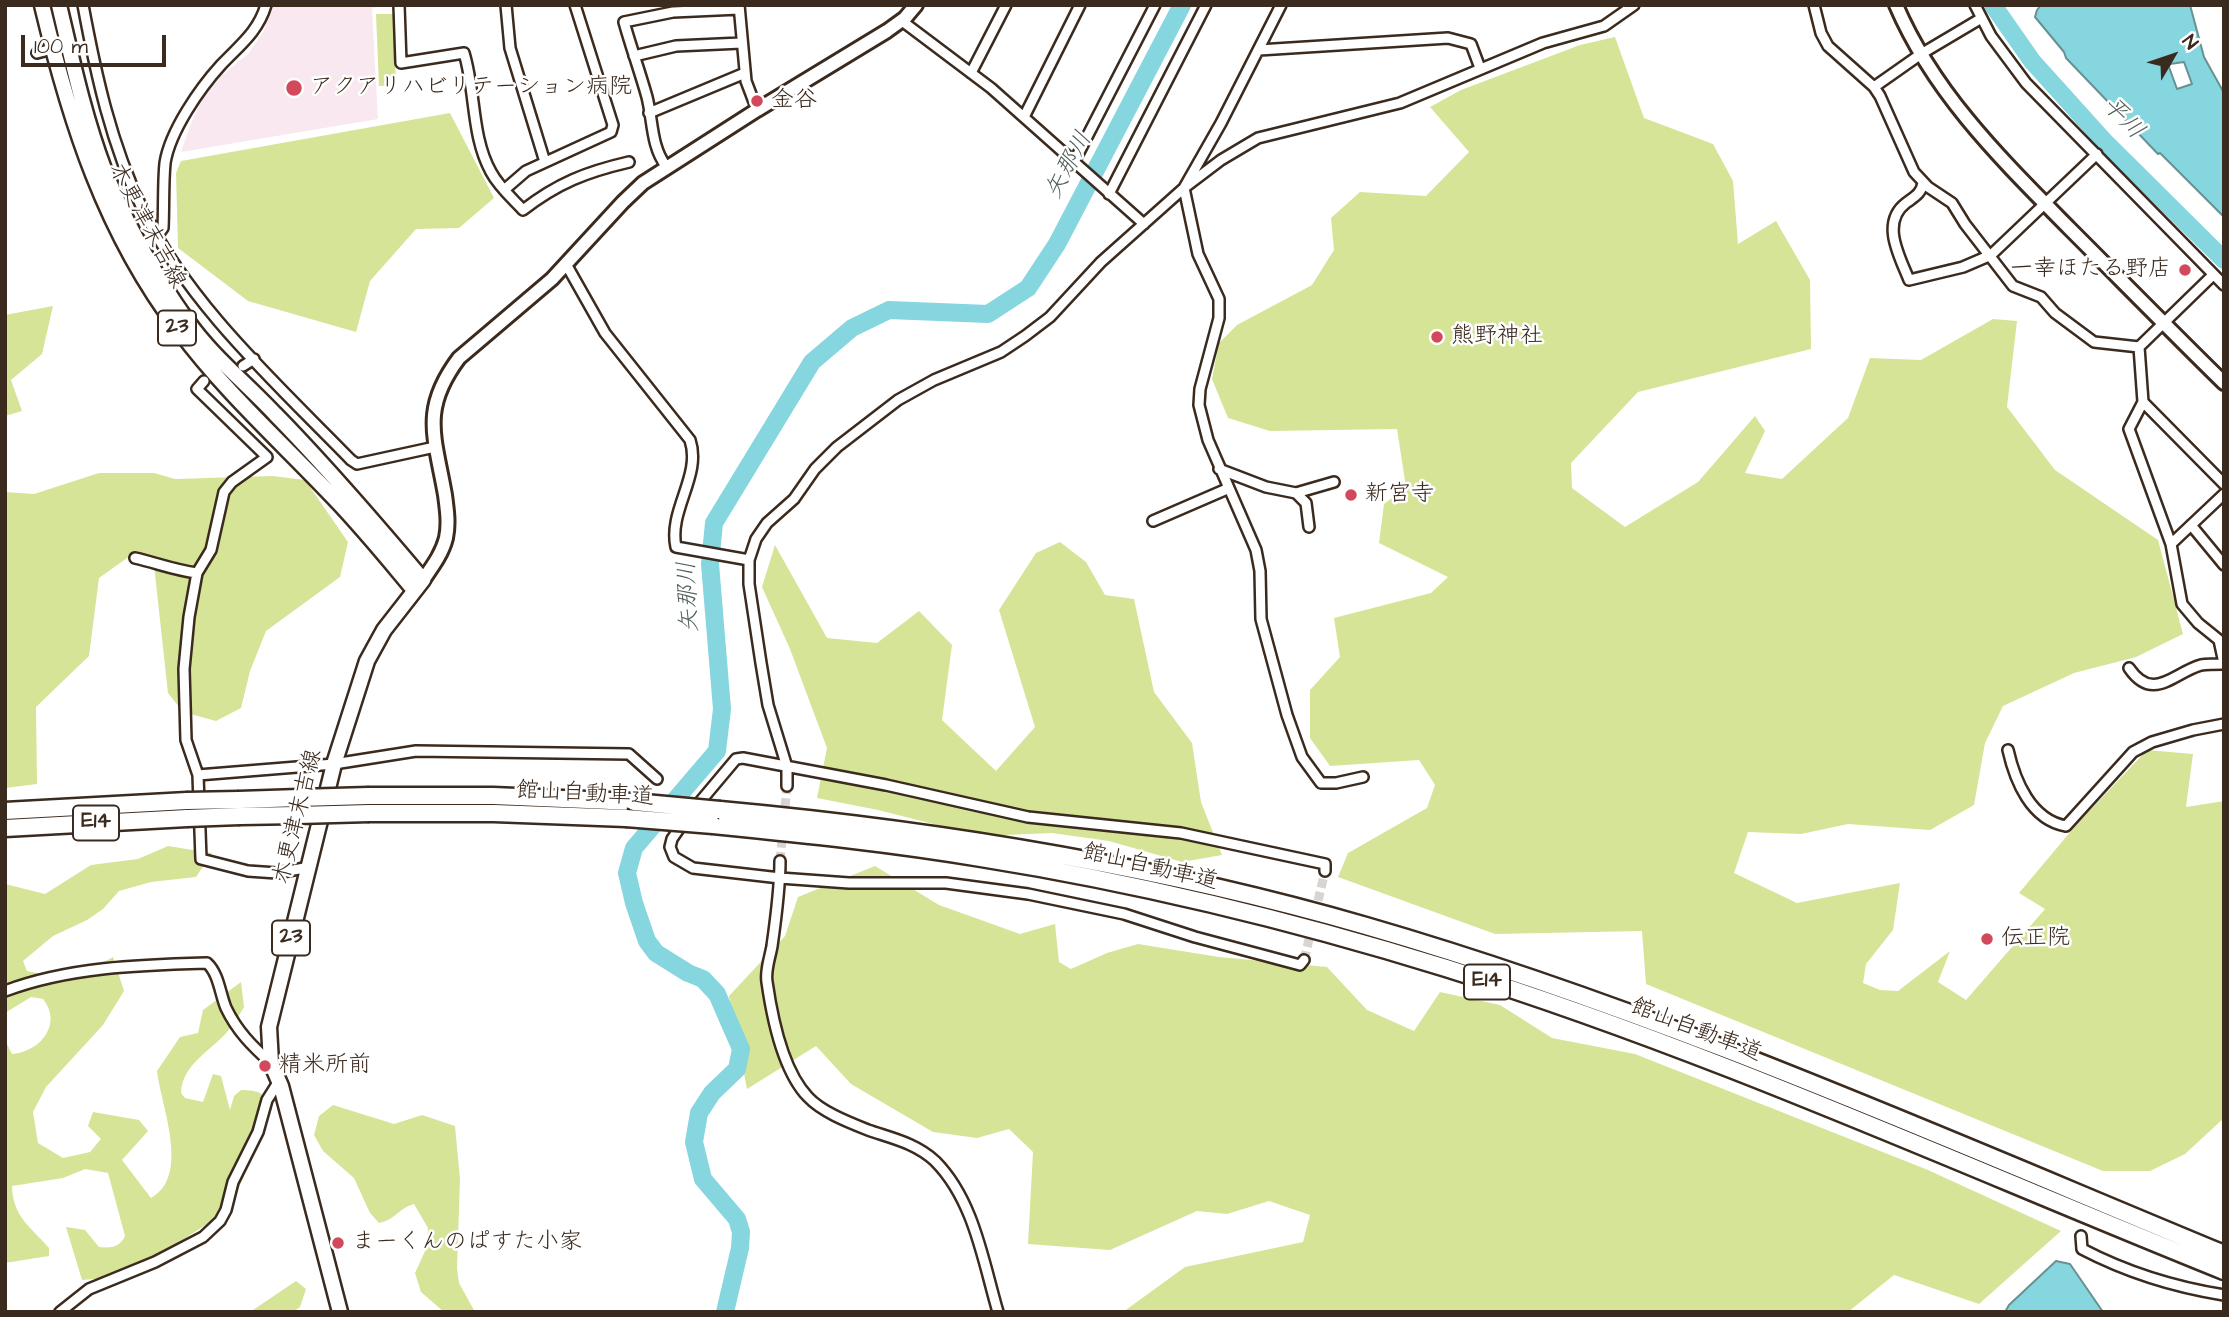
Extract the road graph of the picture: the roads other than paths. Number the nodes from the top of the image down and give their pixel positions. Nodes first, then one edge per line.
1 (42, 5) edge
2 (59, 5) edge
3 (83, 5) edge
4 (266, 5) edge
5 (399, 5) edge
6 (506, 5) edge
7 (575, 5) edge
8 (916, 5) edge
9 (1006, 5) edge
10 (1080, 5) edge
11 (1155, 5) edge
12 (1206, 5) edge
13 (1281, 5) edge
14 (1634, 5) edge
15 (1814, 5) edge
16 (1896, 5) edge
17 (1975, 5) edge
18 (739, 7) edge
19 (1980, 19) junction
20 (902, 21) junction
21 (741, 43) junction
22 (52, 49) junction
23 (1259, 50) junction
24 (37, 53) dead end
25 (1921, 54) junction
26 (634, 56) junction
27 (1480, 68) junction
28 (745, 73) junction
29 (971, 73) junction
30 (1874, 87) junction
31 (757, 110) junction
32 (649, 113) junction
33 (1024, 117) junction
34 (2097, 155) junction
35 (545, 162) junction
36 (629, 162) dead end
37 (1076, 164) junction
38 (666, 166) junction
39 (1923, 183) junction
40 (1184, 188) junction
41 (504, 190) junction
42 (1106, 192) junction
43 (2045, 203) junction
44 (1144, 224) junction
45 (158, 235) junction
46 (141, 248) junction
47 (1991, 255) junction
48 (566, 264) junction
49 (2213, 275) junction
50 (2224, 285) edge
51 (2164, 323) junction
52 (2138, 347) junction
53 (254, 359) junction
54 (243, 366) dead end
55 (204, 381) dead end
56 (2224, 383) edge
57 (2143, 402) junction
58 (435, 447) junction
59 (286, 449) junction
60 (267, 457) junction
61 (1219, 470) junction
62 (1335, 482) dead end
63 (2224, 484) edge
64 (1227, 489) junction
65 (1296, 494) junction
66 (2224, 494) edge
67 (1153, 521) dead end
68 (2191, 525) junction
69 (1309, 527) dead end
70 (2171, 544) junction
71 (135, 558) dead end
72 (749, 560) junction
73 (2224, 565) edge
74 (197, 573) junction
75 (419, 585) junction
76 (2224, 664) edge
77 (2129, 668) dead end
78 (2224, 724) edge
79 (2008, 750) dead end
80 (334, 764) junction
81 (787, 767) junction
82 (198, 775) junction
83 (1363, 777) dead end
84 (657, 779) dead end
85 (787, 786) tunnel mouth
86 (547, 807) junction
87 (240, 808) junction
88 (5, 811) edge
89 (716, 817) junction
90 (5, 828) edge
91 (780, 861) tunnel mouth
92 (310, 867) junction
93 (1325, 871) dead end
94 (780, 878) junction
95 (1304, 960) dead end
96 (5, 991) edge
97 (271, 1063) junction
98 (279, 1081) junction
99 (2081, 1236) dead end
100 (2224, 1254) edge
101 (2224, 1272) edge
102 (2224, 1295) edge
103 (60, 1312) edge
104 (340, 1312) edge
105 (998, 1312) edge

1 - 22 main road, 木更津末吉線 / 23
2 - 46 main road, 木更津末吉線 / 23
3 - 45 street
4 - 45 street
5 - 41 street
6 - 35 street
7 - 35 street
8 - 20 street
9 - 29 street
10 - 33 street
11 - 37 street
12 - 42 street
13 - 23 street
14 - 27 street
15 - 30 street
16 - 25 street
17 - 19 street
18 - 21 street
18 - 26 street
19 - 25 street
19 - 34 street
20 - 29 street
20 - 31 street
21 - 26 street
21 - 28 street
22 - 24 street
22 - 59 main road, 木更津末吉線 / 23
23 - 27 street
23 - 40 street
25 - 30 street
25 - 43 street
26 - 32 street
27 - 40 street
28 - 31 street
28 - 32 street
29 - 33 street
30 - 39 street
31 - 38 street
32 - 38 street
33 - 37 street
34 - 43 street
34 - 49 street
35 - 41 street
36 - 41 street
37 - 42 street
38 - 48 street
39 - 47 street
39 - 47 street
40 - 44 street
40 - 61 street
42 - 44 street
43 - 47 street
43 - 51 street
44 - 72 street
45 - 46 street
45 - 53 street
46 - 75 main road, 木更津末吉線 / 23
47 - 52 street
48 - 58 street
48 - 72 street
49 - 50 street
49 - 51 street
51 - 52 street
51 - 56 street
52 - 57 street
53 - 54 street
53 - 58 street
55 - 60 street
57 - 63 street
57 - 70 street
58 - 75 street
59 - 60 street
59 - 75 main road, 木更津末吉線 / 23
60 - 74 street
61 - 64 street
61 - 65 street
62 - 65 street
64 - 67 street
64 - 83 street
65 - 69 street
66 - 68 street
68 - 70 street
68 - 73 street
70 - 76 street
71 - 74 street
72 - 81 street
74 - 82 street
75 - 80 main road, 木更津末吉線 / 23
76 - 77 street
78 - 79 street
80 - 82 street
80 - 84 street
80 - 92 main road, 木更津末吉線 / 23
81 - 85 street
81 - 93 street
81 - 94 street
82 - 92 street
86 - 87 highway, 館山自動車道 / E14, bridge
86 - 87 highway, 館山自動車道 / E14, bridge
86 - 89 highway, 館山自動車道 / E14, bridge
86 - 89 highway, 館山自動車道 / E14, bridge
87 - 88 highway, 館山自動車道 / E14, bridge
87 - 90 highway, 館山自動車道 / E14, bridge
89 - 100 highway, 館山自動車道 / E14
89 - 101 highway, 館山自動車道 / E14
91 - 94 street
92 - 97 main road, 木更津末吉線 / 23
94 - 95 street
94 - 105 street
96 - 97 street
97 - 98 main road, 木更津末吉線 / 23
98 - 103 street
98 - 104 main road, 木更津末吉線 / 23
99 - 102 street

